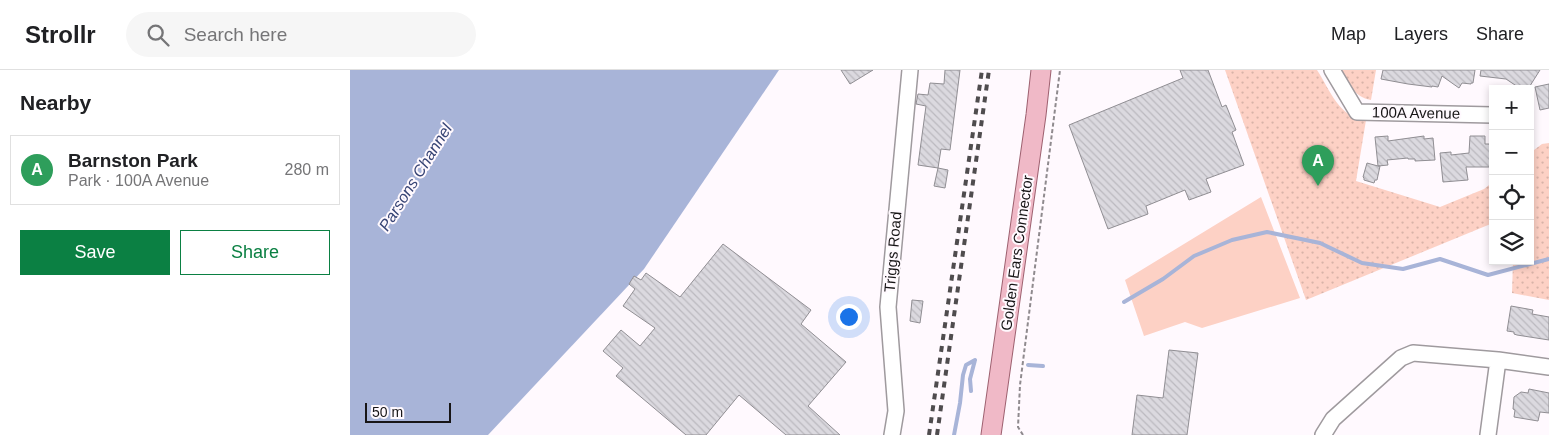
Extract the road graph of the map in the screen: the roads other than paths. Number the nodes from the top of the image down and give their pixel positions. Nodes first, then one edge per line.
1 (910, 70) edge
2 (1041, 70) edge
3 (1332, 70) edge
4 (1489, 115) edge
5 (1498, 360) junction
6 (1549, 367) edge
7 (892, 435) edge
8 (991, 435) edge
9 (1324, 435) edge
10 (1488, 435) edge

1 - 7 street, Triggs Road
2 - 8 main road, Golden Ears Connector
3 - 4 street, 100A Avenue
5 - 6 street
5 - 9 street
5 - 10 street

